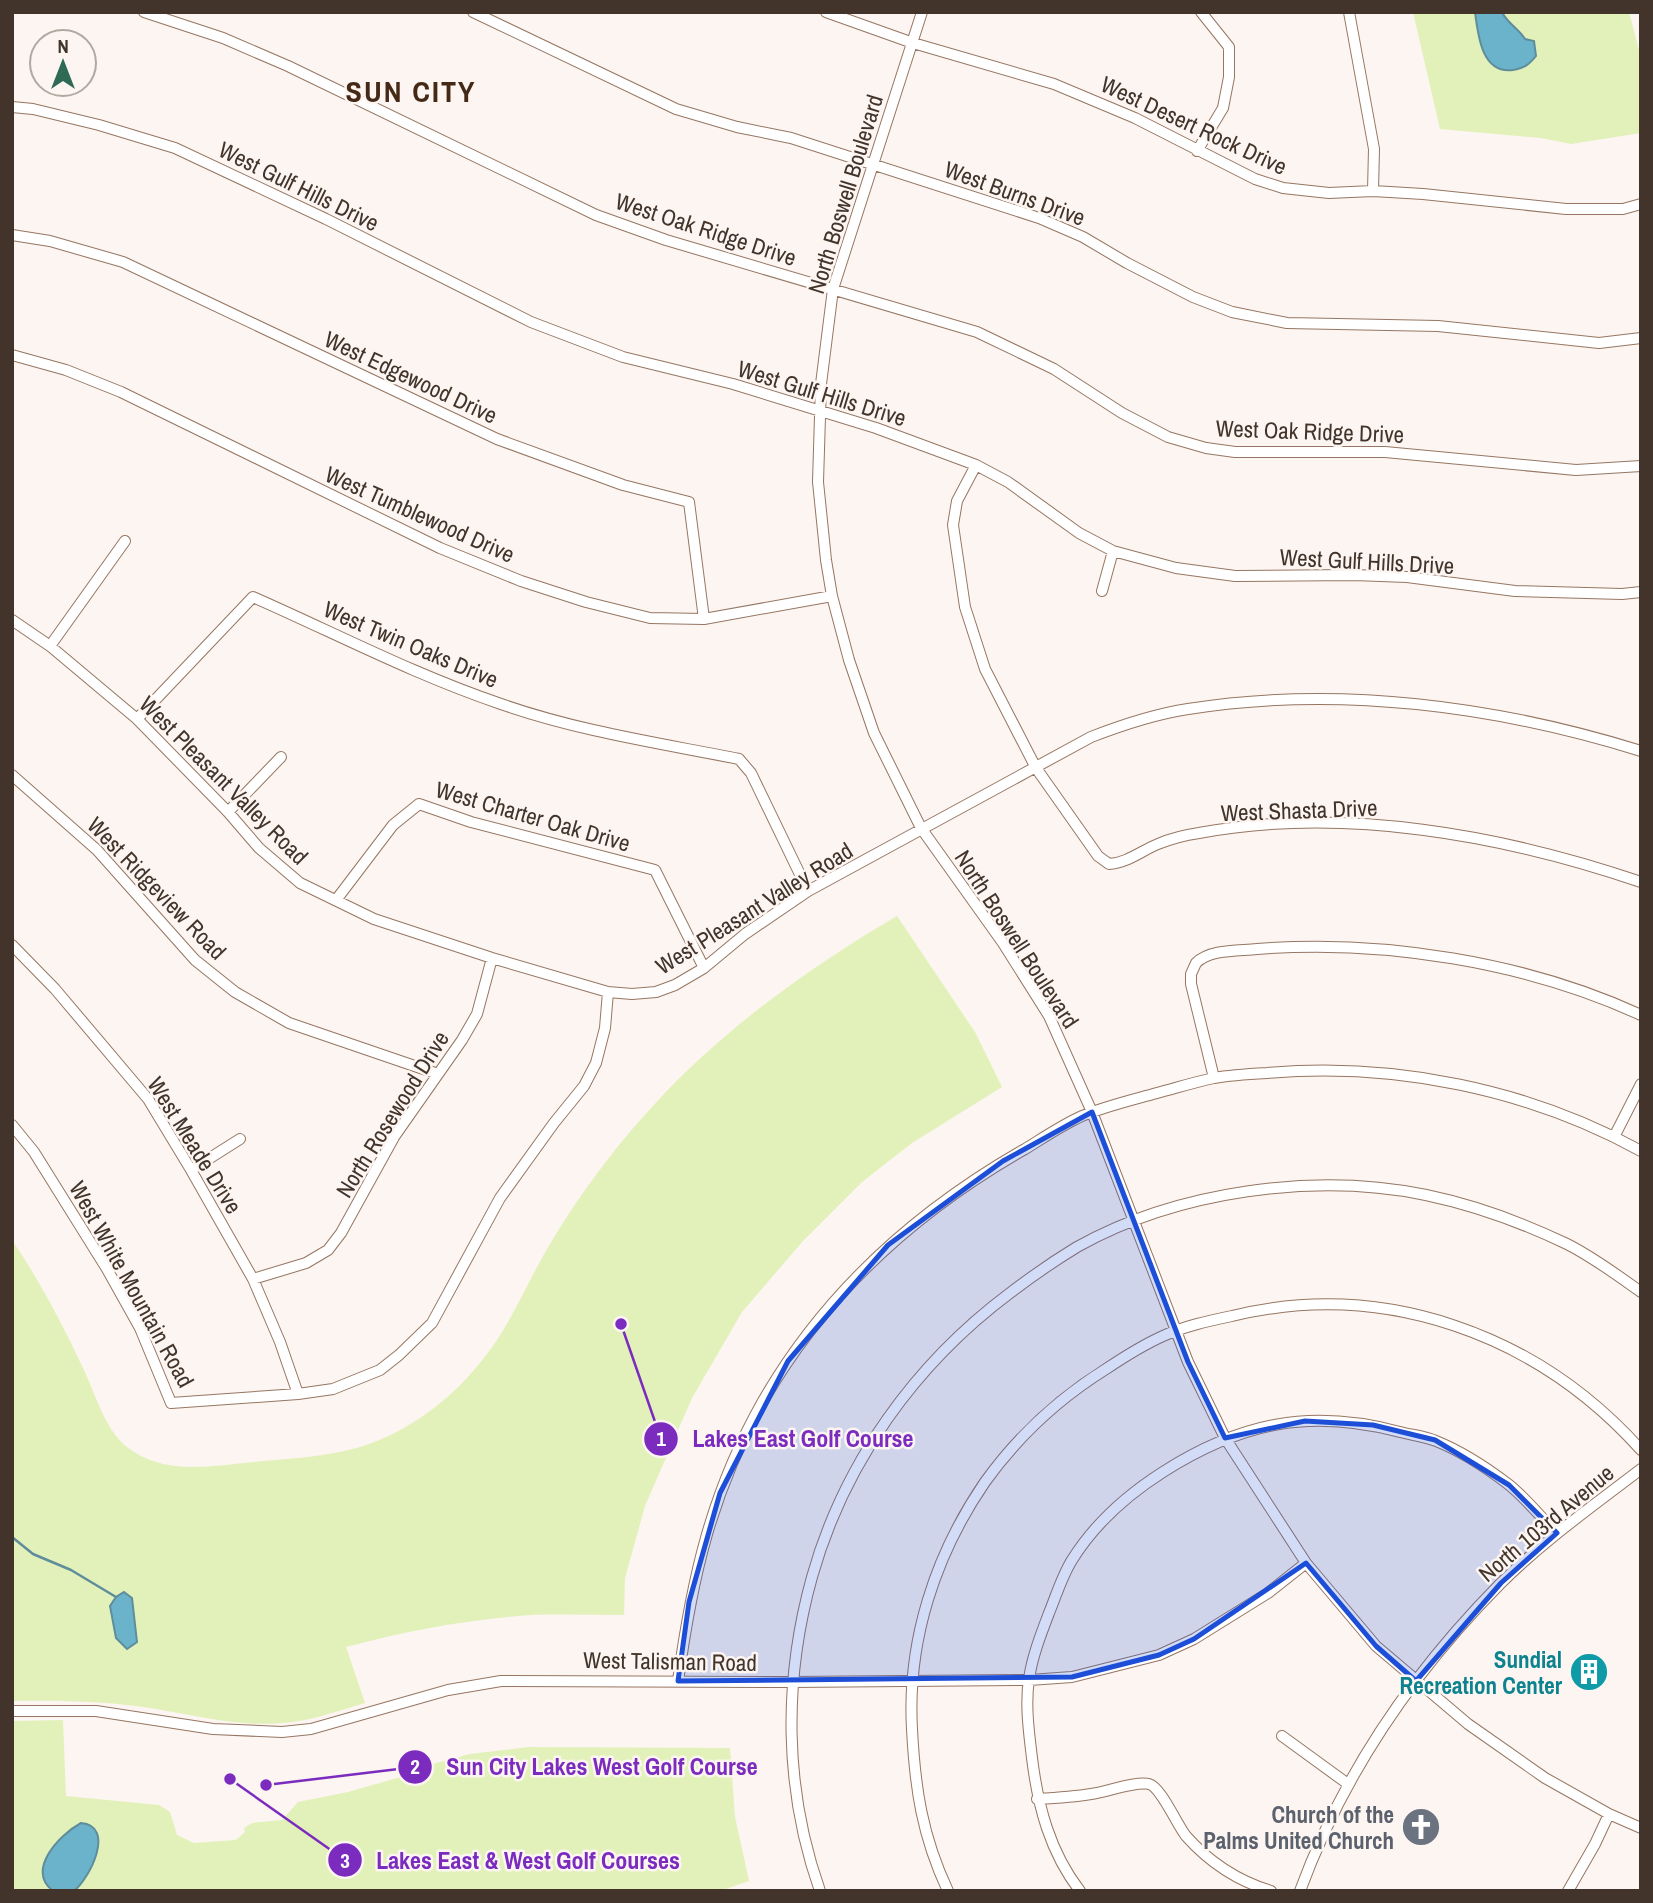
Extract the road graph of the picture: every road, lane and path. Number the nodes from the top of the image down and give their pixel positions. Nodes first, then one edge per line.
1 (144, 12) edge
2 (473, 12) edge
3 (826, 12) edge
4 (922, 12) edge
5 (1200, 12) edge
6 (1349, 12) edge
7 (913, 43) junction
8 (12, 107) edge
9 (1197, 150) junction
10 (872, 166) junction
11 (1373, 191) junction
12 (1641, 204) edge
13 (12, 234) edge
14 (833, 289) junction
15 (1641, 338) edge
16 (12, 355) edge
17 (820, 412) junction
18 (976, 465) junction
19 (1641, 466) edge
20 (125, 541) dead end
21 (1113, 551) junction
22 (1102, 591) dead end
23 (1641, 592) edge
24 (832, 596) junction
25 (704, 619) junction
26 (12, 620) edge
27 (50, 646) junction
28 (137, 719) junction
29 (1641, 751) edge
30 (281, 757) dead end
31 (1036, 768) junction
32 (12, 775) edge
33 (228, 813) junction
34 (921, 828) junction
35 (1641, 882) edge
36 (808, 891) junction
37 (336, 900) junction
38 (12, 945) edge
39 (492, 958) junction
40 (704, 968) junction
41 (608, 992) junction
42 (1641, 1015) edge
43 (438, 1074) junction
44 (1214, 1078) junction
45 (1641, 1084) edge
46 (1092, 1112) junction
47 (12, 1125) edge
48 (1614, 1137) junction
49 (240, 1139) dead end
50 (1641, 1151) edge
51 (191, 1170) junction
52 (1134, 1221) junction
53 (253, 1279) junction
54 (1641, 1292) edge
55 (1176, 1331) junction
56 (298, 1394) junction
57 (1225, 1438) junction
58 (1641, 1450) edge
59 (1641, 1469) edge
60 (1557, 1534) junction
61 (1306, 1563) junction
62 (1029, 1680) junction
63 (678, 1681) junction
64 (912, 1681) junction
65 (1416, 1681) junction
66 (791, 1682) junction
67 (12, 1712) edge
68 (1282, 1736) dead end
69 (1348, 1784) junction
70 (1037, 1800) junction
71 (1609, 1814) junction
72 (1641, 1828) edge
73 (820, 1891) edge
74 (947, 1891) edge
75 (1080, 1891) edge
76 (1271, 1891) edge
77 (1300, 1891) edge
78 (1568, 1891) edge

1 - 14 street, West Oak Ridge Drive
2 - 10 street, West Burns Drive
3 - 7 street, West Desert Rock Drive
4 - 7 street, North Boswell Boulevard
5 - 9 street
6 - 11 street
7 - 9 street, West Desert Rock Drive
7 - 10 street, North Boswell Boulevard
8 - 17 street, West Gulf Hills Drive
9 - 11 street, West Desert Rock Drive
10 - 14 street, North Boswell Boulevard
10 - 15 street, West Burns Drive
11 - 12 street, West Desert Rock Drive
13 - 25 street, West Edgewood Drive
14 - 17 street, North Boswell Boulevard
14 - 19 street, West Oak Ridge Drive
16 - 25 street, West Tumblewood Drive
17 - 18 street, West Gulf Hills Drive
17 - 24 street, North Boswell Boulevard
18 - 21 street, West Gulf Hills Drive
18 - 31 street, West Shasta Drive
20 - 27 street
21 - 22 street
21 - 23 street, West Gulf Hills Drive
24 - 25 street, West Tumblewood Drive
24 - 34 street, North Boswell Boulevard
26 - 27 street, West Pleasant Valley Road
27 - 28 street, West Pleasant Valley Road
28 - 33 street, West Pleasant Valley Road
28 - 36 street, West Twin Oaks Drive
29 - 31 street, West Pleasant Valley Road
30 - 33 street
31 - 34 street, West Pleasant Valley Road
31 - 35 street, West Shasta Drive
32 - 43 street, West Ridgeview Road
33 - 37 street, West Pleasant Valley Road
34 - 36 street, West Pleasant Valley Road
34 - 46 street, North Boswell Boulevard
36 - 40 street, West Pleasant Valley Road
37 - 39 street, West Pleasant Valley Road
37 - 40 street, West Charter Oak Drive
38 - 51 street, West Meade Drive
39 - 41 street, West Pleasant Valley Road
39 - 43 street, North Rosewood Drive
40 - 41 street, West Pleasant Valley Road
41 - 56 street, West White Mountain Road
42 - 44 street
43 - 53 street, North Rosewood Drive
44 - 46 street
44 - 48 street
45 - 48 street
46 - 52 street, North Boswell Boulevard
46 - 63 street
47 - 56 street, West White Mountain Road
48 - 50 street
49 - 51 street
51 - 53 street, West Meade Drive
52 - 54 street
52 - 55 street, North Boswell Boulevard
52 - 66 street
53 - 56 street, West Meade Drive
55 - 57 street, North Boswell Boulevard
55 - 58 street
55 - 64 street
57 - 60 street
57 - 61 street, North Boswell Boulevard
57 - 62 street
59 - 60 street, North 103rd Avenue
60 - 65 street, North 103rd Avenue
61 - 62 street, West Talisman Road
61 - 65 street, North Boswell Boulevard
62 - 64 street, West Talisman Road
62 - 70 street
63 - 66 street, West Talisman Road
63 - 67 street, West Talisman Road
64 - 66 street, West Talisman Road
64 - 74 street
65 - 69 street, North 103rd Avenue
65 - 71 street, North Boswell Boulevard
66 - 73 street
68 - 69 street
69 - 77 street, North 103rd Avenue
70 - 75 street
70 - 76 street
71 - 72 street, North Boswell Boulevard
71 - 78 street

